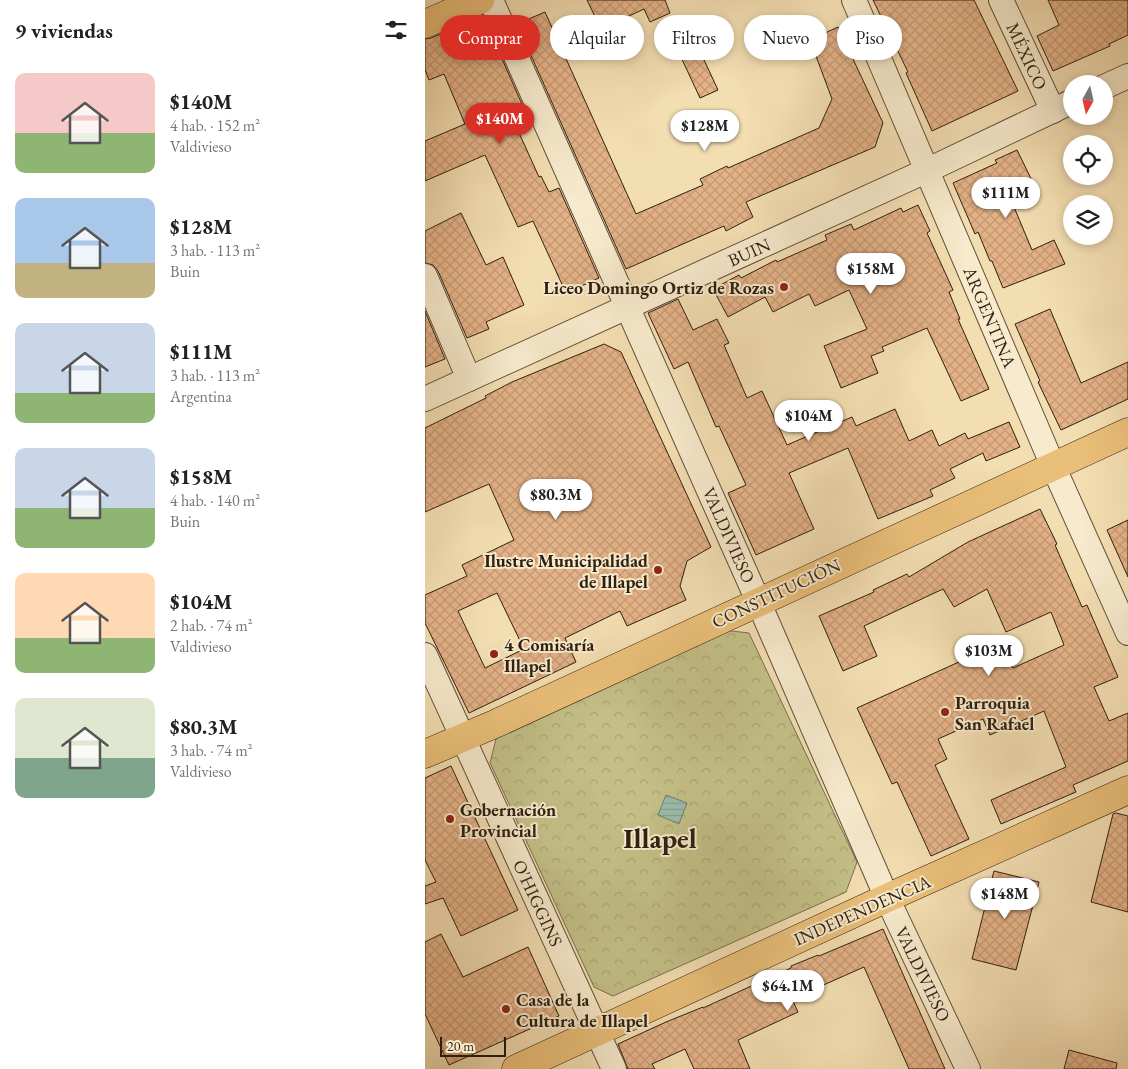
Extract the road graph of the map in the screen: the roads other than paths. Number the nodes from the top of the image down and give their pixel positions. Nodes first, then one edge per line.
1 (479, 0) edge
2 (491, 0) edge
3 (854, 0) edge
4 (1001, 0) edge
5 (425, 24) edge
6 (1128, 76) edge
7 (1113, 83) edge
8 (1062, 107) edge
9 (928, 170) junction
10 (425, 276) edge
11 (627, 308) junction
12 (469, 379) junction
13 (425, 399) edge
14 (1128, 432) edge
15 (1053, 466) junction
16 (758, 601) junction
17 (1128, 633) edge
18 (425, 655) edge
19 (462, 737) junction
20 (425, 754) edge
21 (1128, 790) edge
22 (887, 898) junction
23 (597, 1032) junction
24 (516, 1069) edge
25 (614, 1069) edge
26 (968, 1069) edge

1 - 5 main road
2 - 11 street, VALDIVIESO
3 - 9 street, ARGENTINA
4 - 8 street, MÉXICO
6 - 7 street
8 - 9 street, BUIN
9 - 11 street, BUIN
9 - 15 street, ARGENTINA
10 - 12 street
11 - 12 street, BUIN
11 - 16 street, VALDIVIESO
12 - 13 street, BUIN
14 - 15 main road, CONSTITUCIÓN
15 - 16 main road, CONSTITUCIÓN
15 - 17 street, ARGENTINA
16 - 19 main road, CONSTITUCIÓN
16 - 22 street, VALDIVIESO
18 - 19 street, O'HIGGINS
19 - 20 main road, CONSTITUCIÓN
19 - 23 street, O'HIGGINS
21 - 22 main road, INDEPENDENCIA
22 - 23 main road, INDEPENDENCIA
22 - 26 street, VALDIVIESO
23 - 24 main road, INDEPENDENCIA
23 - 25 street, O'HIGGINS

